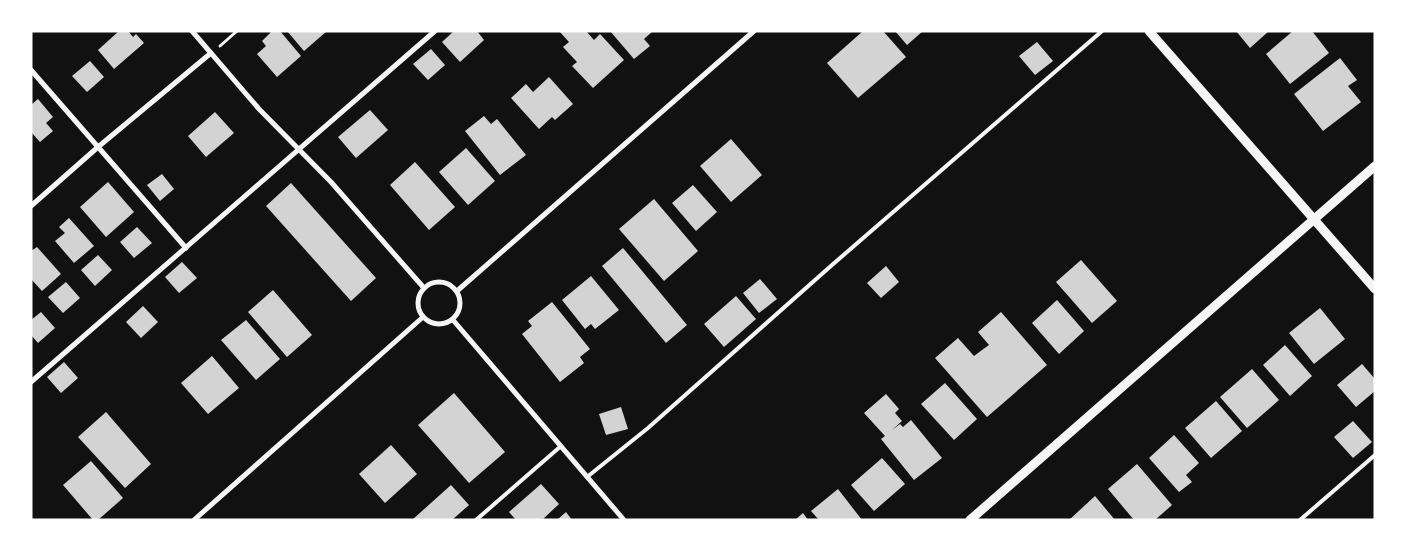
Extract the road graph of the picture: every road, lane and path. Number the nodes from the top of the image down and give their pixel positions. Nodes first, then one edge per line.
1 (192, 31) edge
2 (237, 31) edge
3 (435, 31) edge
4 (754, 31) edge
5 (1102, 31) edge
6 (1149, 31) edge
7 (211, 53) junction
8 (31, 70) edge
9 (98, 147) junction
10 (299, 149) junction
11 (1375, 166) edge
12 (31, 206) edge
13 (1314, 219) junction
14 (186, 248) junction
15 (424, 288) junction
16 (1375, 289) edge
17 (457, 291) junction
18 (423, 317) junction
19 (453, 320) junction
20 (31, 382) edge
21 (561, 446) junction
22 (1375, 455) edge
23 (587, 477) junction
24 (194, 520) edge
25 (476, 520) edge
26 (624, 520) edge
27 (970, 520) edge
28 (1300, 520) edge

1 - 7 street
2 - 7 path
3 - 10 street
4 - 17 street
5 - 23 lane
6 - 13 street
7 - 9 street
7 - 10 street
8 - 9 street
9 - 12 street
9 - 14 street
10 - 14 street
10 - 15 street
11 - 13 street
13 - 16 street
13 - 27 street
14 - 20 street
15 - 17 street
15 - 18 street
17 - 19 street
18 - 19 street
18 - 24 street
19 - 21 street
21 - 23 street
21 - 25 lane
22 - 28 lane
23 - 26 street

